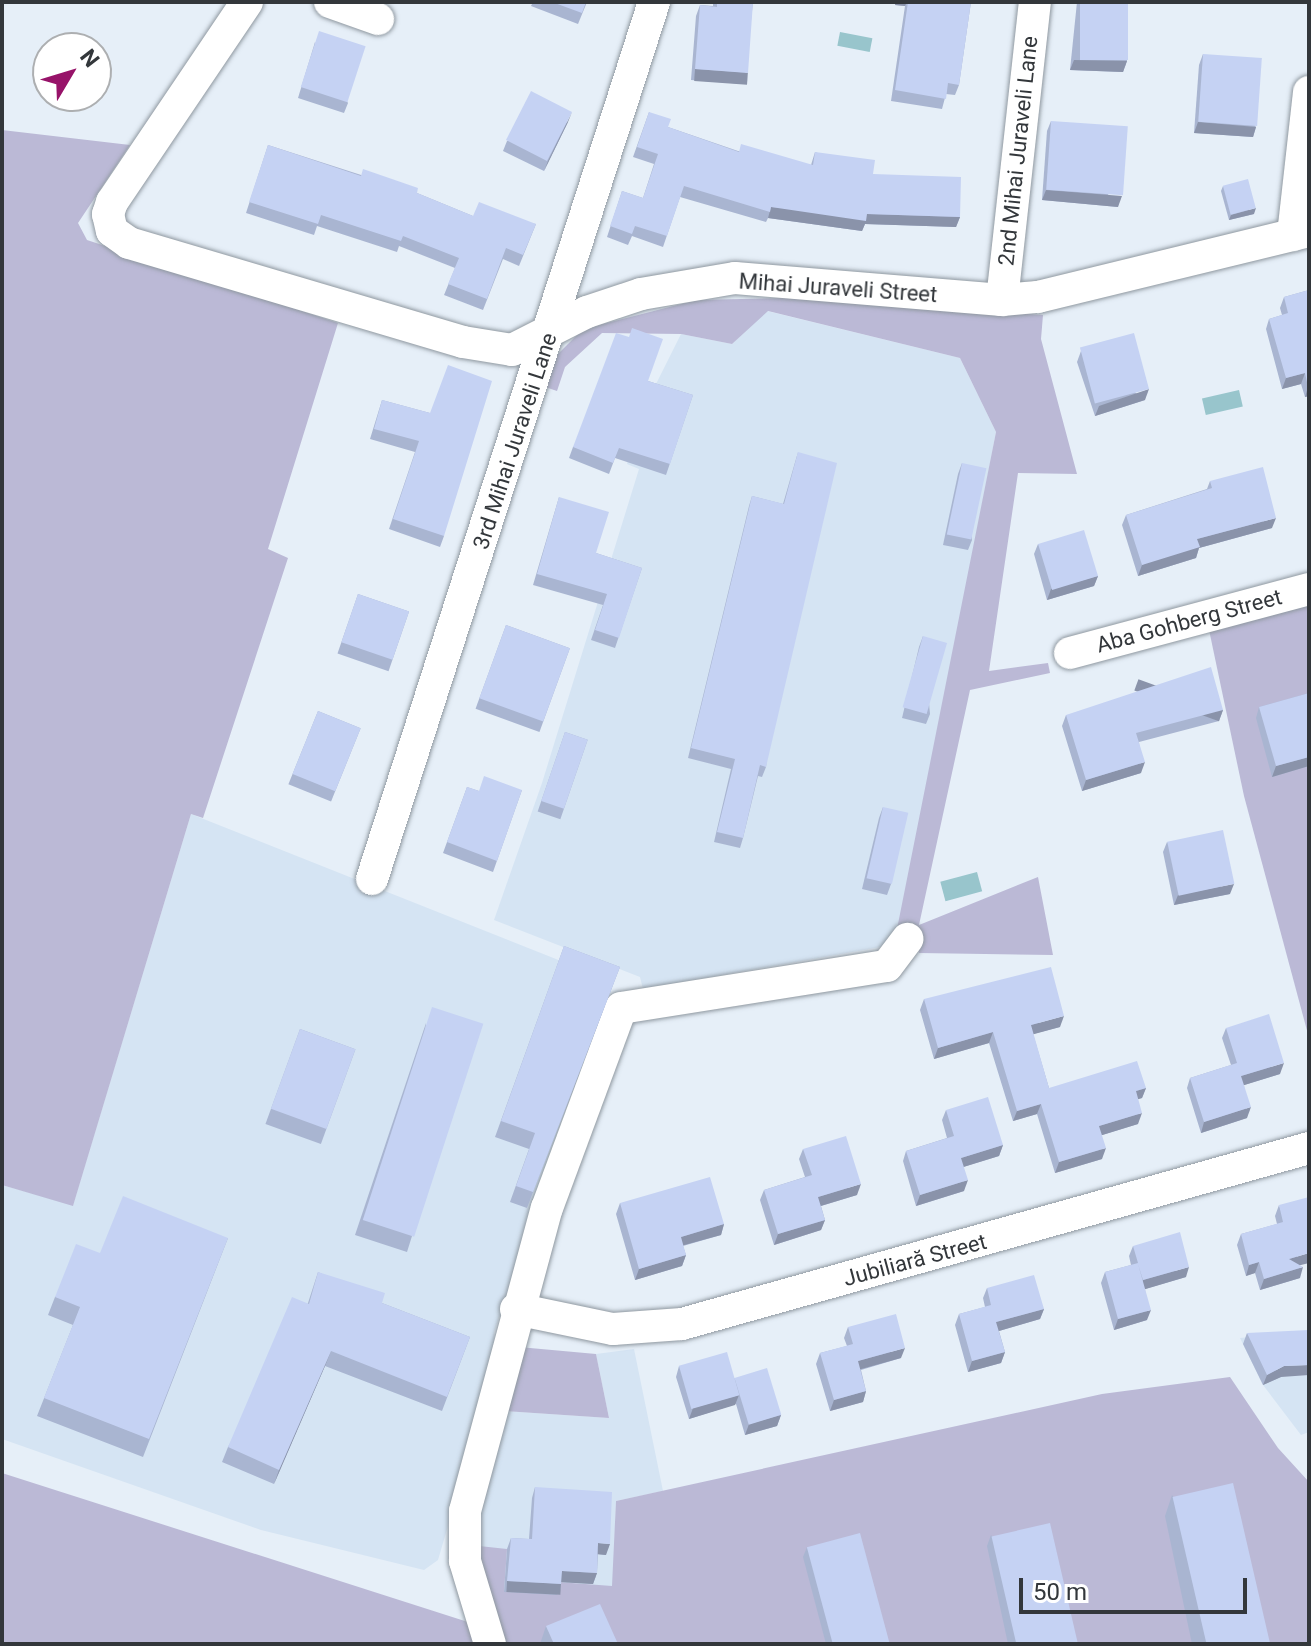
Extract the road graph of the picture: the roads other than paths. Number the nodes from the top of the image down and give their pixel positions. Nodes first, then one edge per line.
1 (247, 2) edge
2 (330, 2) edge
3 (654, 2) edge
4 (1035, 2) edge
5 (378, 19) dead end
6 (1309, 92) edge
7 (1301, 233) edge
8 (1002, 300) junction
9 (550, 335) junction
10 (1309, 589) edge
11 (1070, 653) dead end
12 (372, 879) dead end
13 (907, 939) dead end
14 (1309, 1148) edge
15 (516, 1309) junction
16 (490, 1644) edge

1 - 9 street, Mihai Juraveli Street
2 - 5 street
3 - 9 street, 3rd Mihai Juraveli Lane
4 - 8 street, 2nd Mihai Juraveli Lane
6 - 7 street
7 - 8 street, Mihai Juraveli Street
8 - 9 street, Mihai Juraveli Street
9 - 12 street, 3rd Mihai Juraveli Lane
10 - 11 street, Aba Gohberg Street
13 - 15 street
14 - 15 street, Jubiliară Street
15 - 16 street

